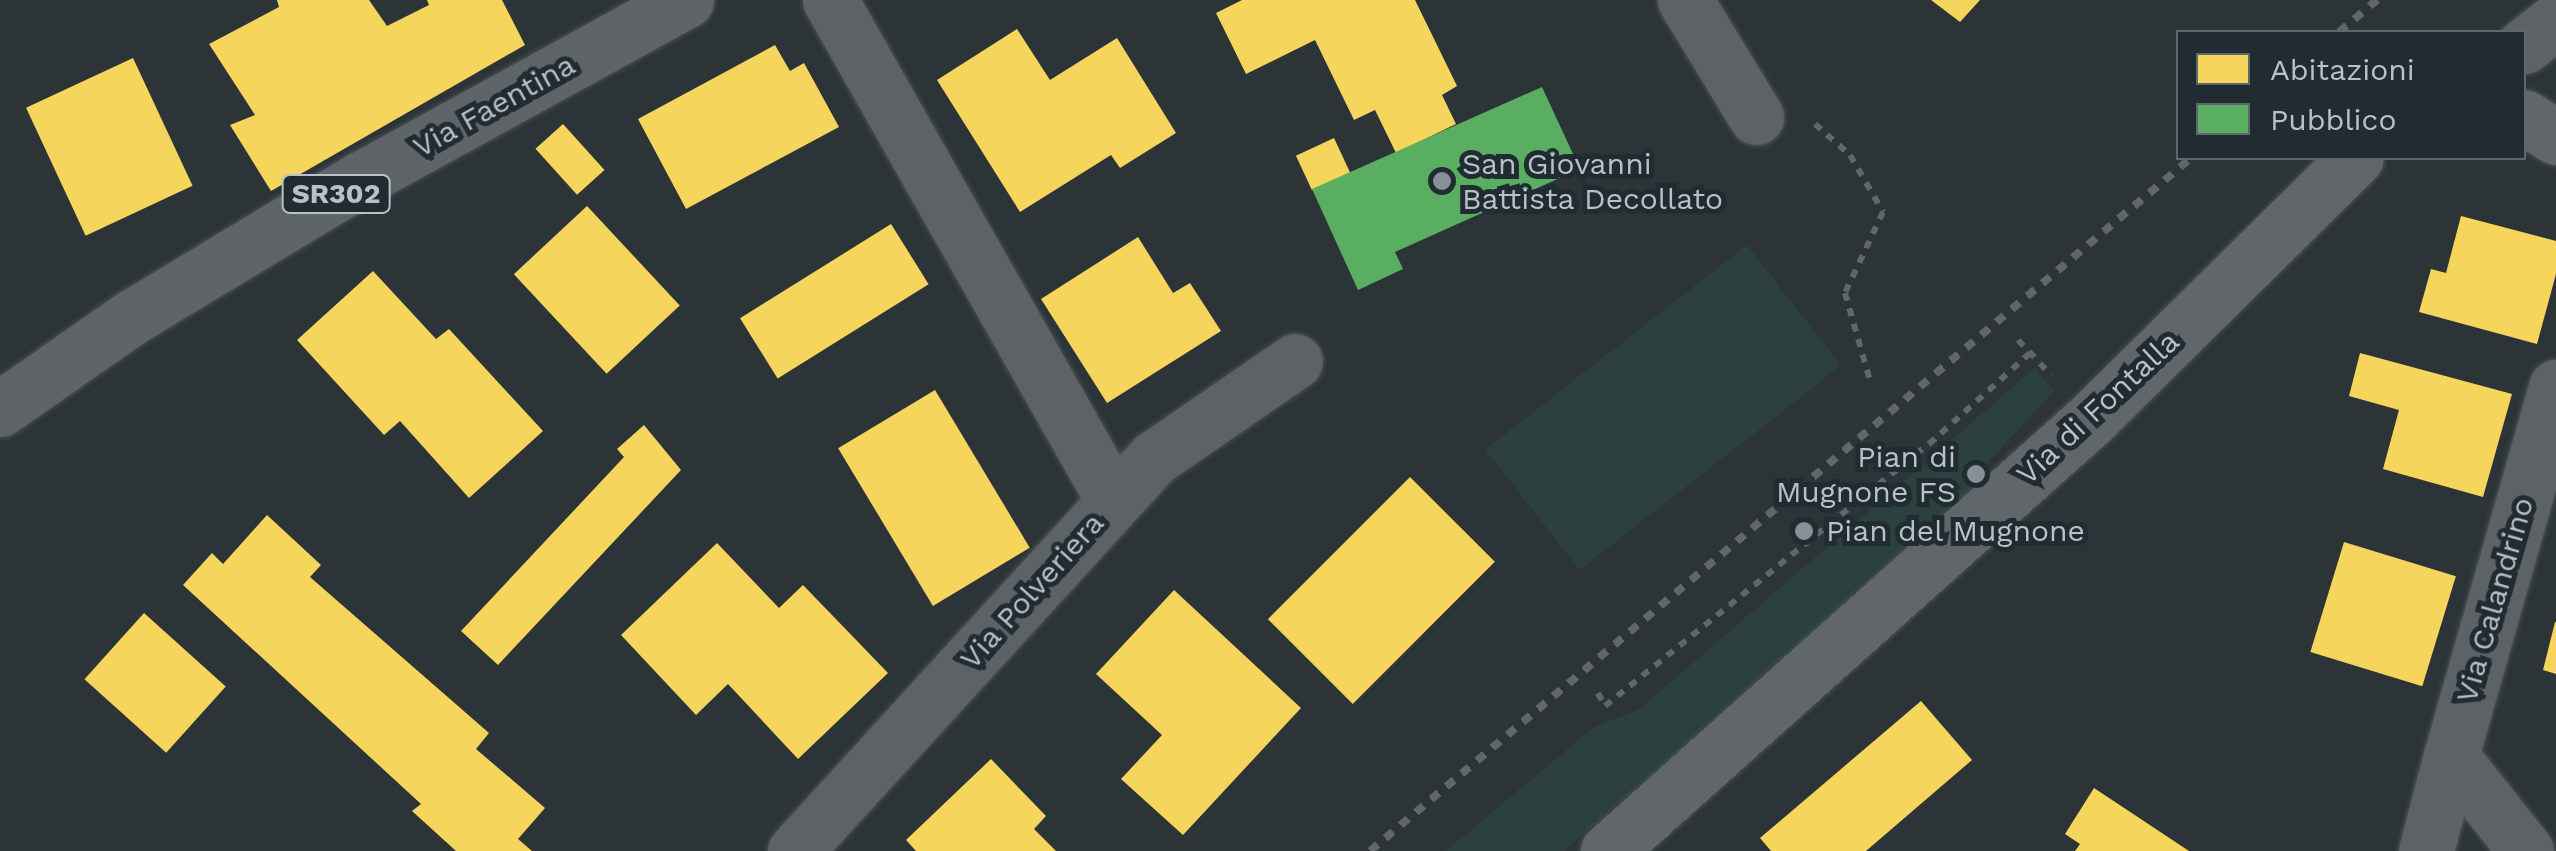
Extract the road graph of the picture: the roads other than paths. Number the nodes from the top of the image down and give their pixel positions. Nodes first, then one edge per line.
1 (686, 0) edge
2 (830, 0) edge
3 (1686, 0) edge
4 (2556, 21) edge
5 (2526, 44) edge
6 (1756, 117) road end
7 (2526, 119) edge
8 (2556, 136) edge
9 (2354, 160) edge
10 (1296, 361) dead end
11 (2556, 387) edge
12 (0, 409) edge
13 (1114, 502) junction
14 (2451, 756) junction
15 (795, 851) edge
16 (1608, 851) edge
17 (2426, 851) edge
18 (2526, 851) edge

1 - 12 main road, Via Faentina / SR302
2 - 13 street
3 - 6 street
4 - 5 street
7 - 8 street
9 - 16 street, Via di Fontalla
10 - 13 street, Via Polveriera
11 - 14 street, Via Calandrino
13 - 15 street, Via Polveriera
14 - 17 street, Via Calandrino
14 - 18 street

